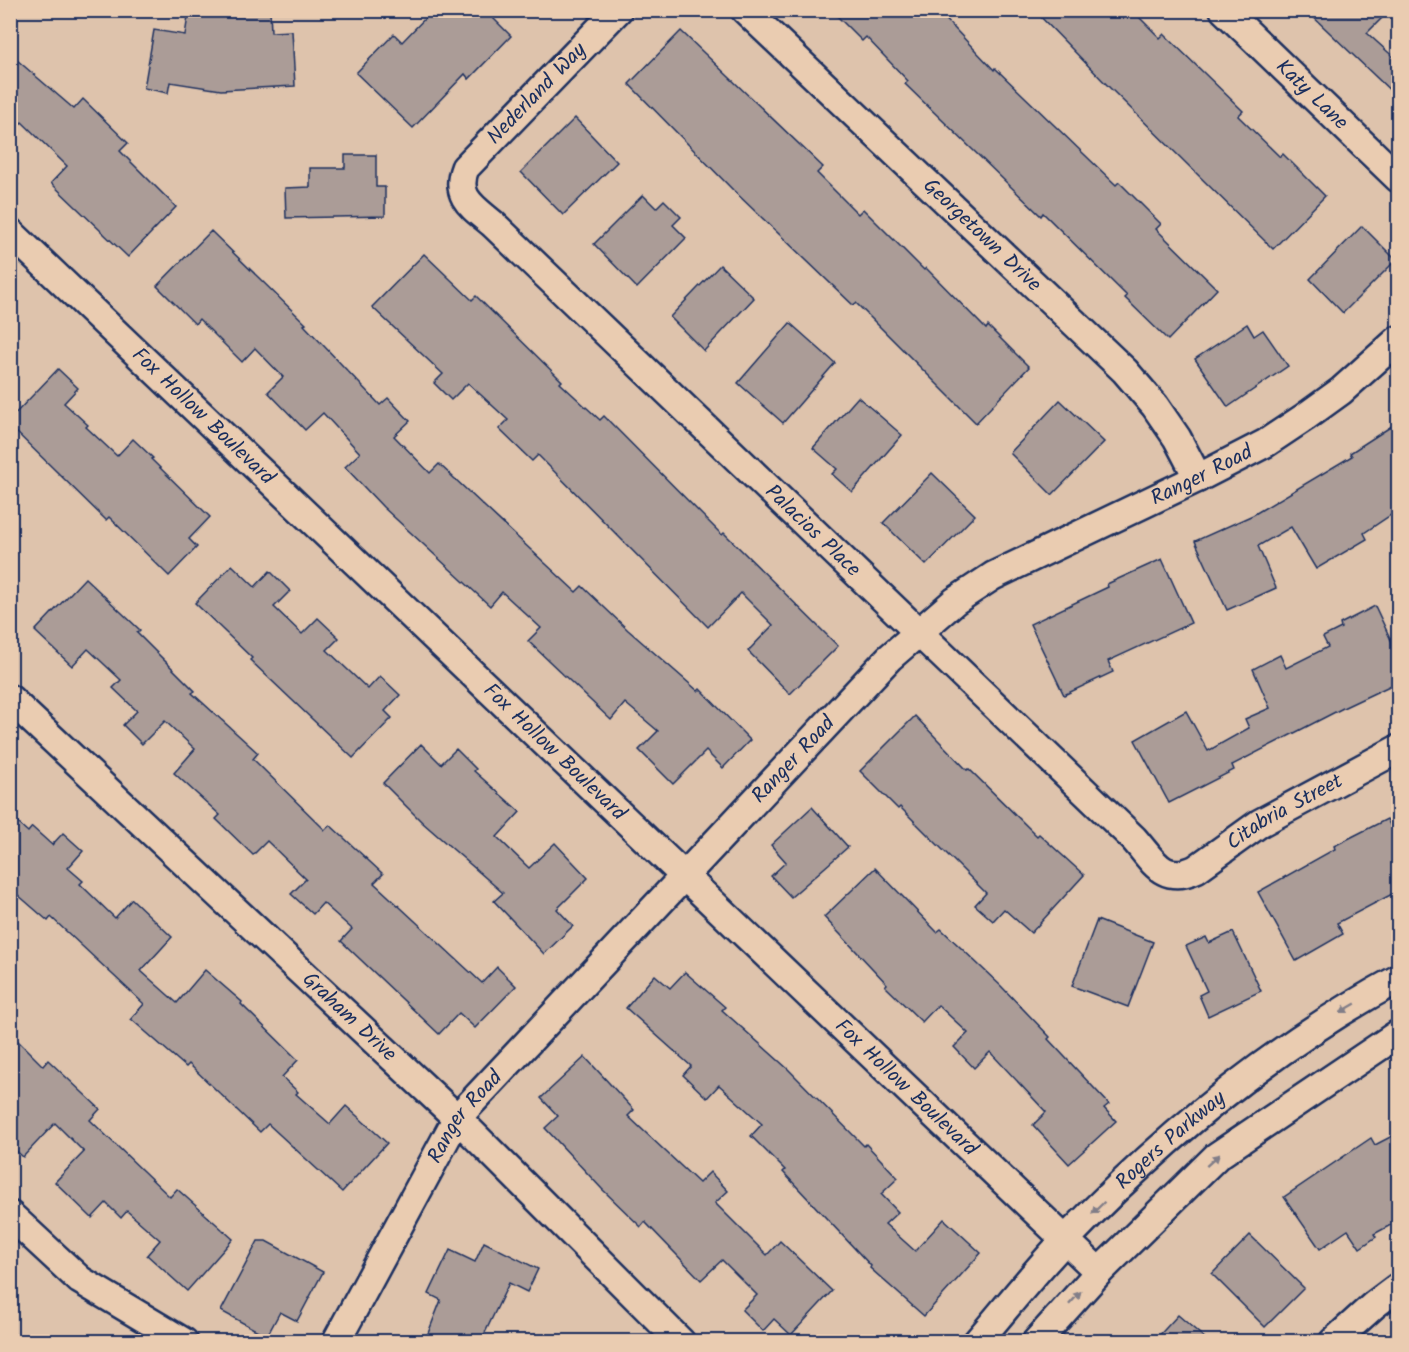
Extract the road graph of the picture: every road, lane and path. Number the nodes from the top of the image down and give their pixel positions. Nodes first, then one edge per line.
1 (618, 10) edge
2 (745, 10) edge
3 (1224, 10) edge
4 (1398, 178) edge
5 (460, 180) joint
6 (10, 232) edge
7 (1398, 340) edge
8 (1198, 478) junction
9 (918, 633) junction
10 (10, 699) edge
11 (1398, 749) edge
12 (683, 876) junction
13 (1174, 876) joint
14 (1398, 980) edge
15 (1398, 1034) edge
16 (457, 1118) junction
17 (10, 1215) edge
18 (1066, 1239) junction
19 (1099, 1272) junction
20 (1398, 1287) edge
21 (184, 1341) edge
22 (336, 1341) edge
23 (681, 1341) edge
24 (977, 1341) edge
25 (1036, 1341) edge
26 (1333, 1341) edge

1 - 5 street, Nederland Way
2 - 8 street, Georgetown Drive
3 - 4 street, Katy Lane
5 - 9 street, Palacios Place
6 - 12 street, Fox Hollow Boulevard
7 - 8 street, Ranger Road
8 - 9 street, Ranger Road
9 - 12 street, Ranger Road
9 - 13 street, Palacios Place
10 - 16 street, Graham Drive
11 - 13 street, Citabria Street
12 - 16 street, Ranger Road
12 - 18 street, Fox Hollow Boulevard
14 -> 18 street, Rogers Parkway
19 -> 15 street, Rogers Parkway
16 - 22 street, Ranger Road
16 - 23 street, Graham Drive
17 - 21 street
18 - 19 street, Fox Hollow Boulevard
18 - 24 street, Rogers Parkway
25 -> 19 street, Rogers Parkway
20 - 26 street

